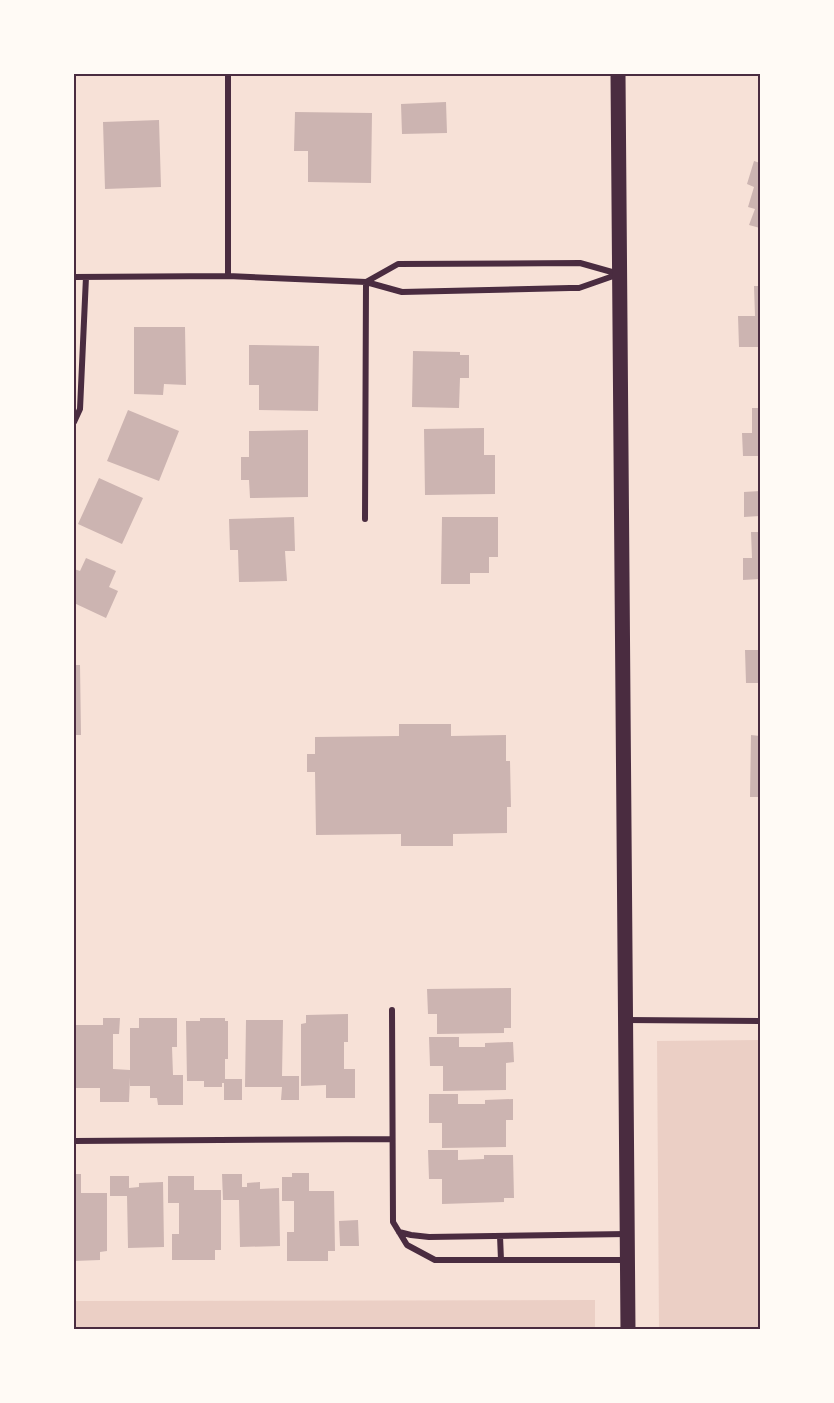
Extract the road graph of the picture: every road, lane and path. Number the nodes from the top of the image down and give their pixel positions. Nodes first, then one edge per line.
1 (228, 74) edge
2 (618, 74) edge
3 (619, 274) junction
4 (228, 276) junction
5 (74, 277) edge
6 (86, 277) junction
7 (366, 282) junction
8 (74, 422) edge
9 (365, 519) dead end
10 (392, 1010) dead end
11 (625, 1020) junction
12 (760, 1021) edge
13 (392, 1140) junction
14 (74, 1141) edge
15 (398, 1232) junction
16 (627, 1234) junction
17 (500, 1236) junction
18 (501, 1260) junction
19 (627, 1260) junction
20 (628, 1329) edge

1 - 4 street
2 - 3 main road
3 - 7 street
3 - 7 street
3 - 11 main road
4 - 6 street
4 - 7 street
5 - 6 street
6 - 8 street
7 - 9 street
10 - 13 street
11 - 12 street
11 - 16 main road
13 - 14 street
13 - 15 street
15 - 17 street
15 - 18 street
16 - 17 street
16 - 19 main road
17 - 18 street
18 - 19 street
19 - 20 main road

